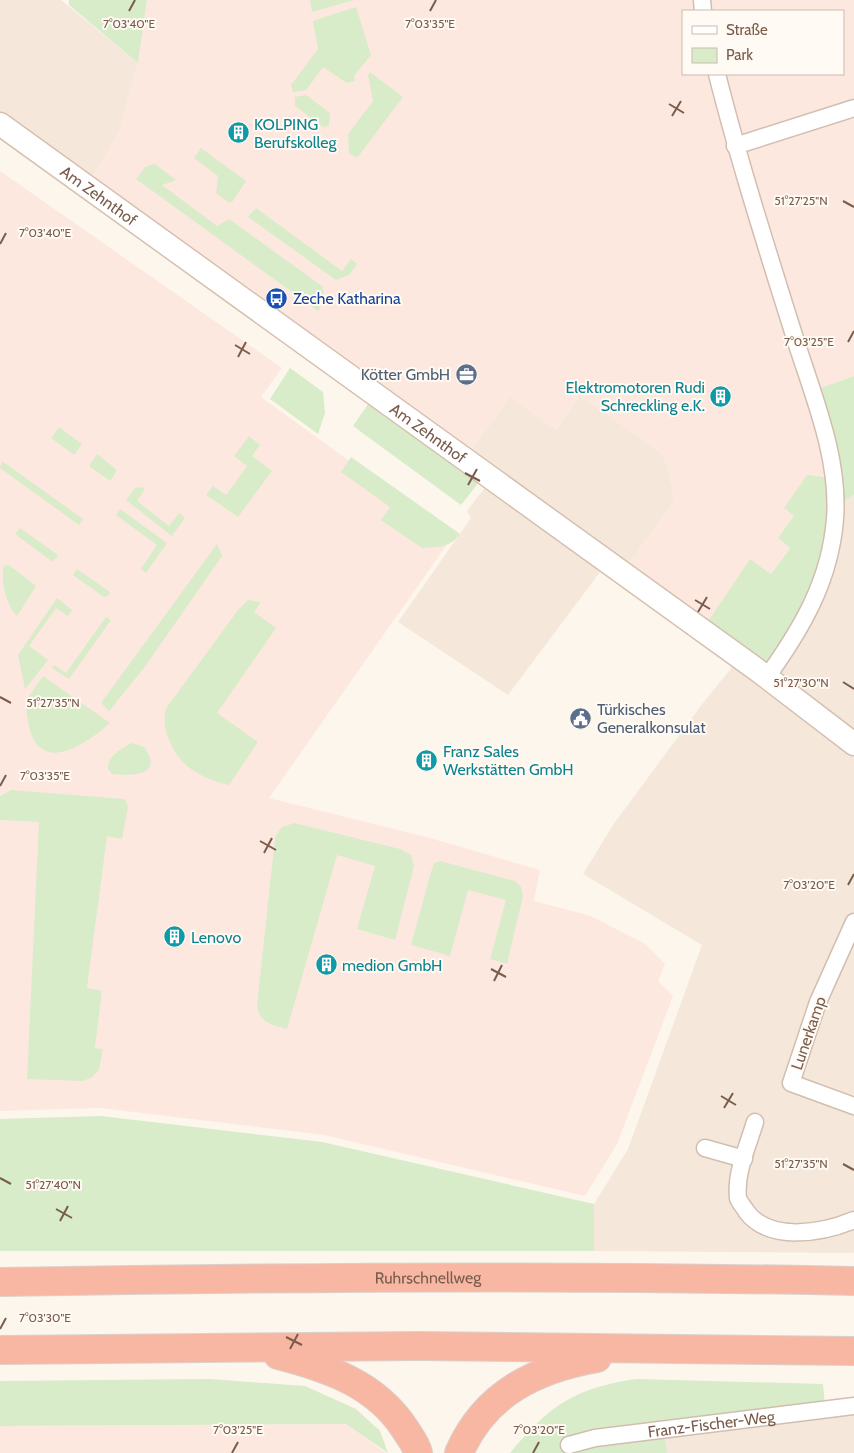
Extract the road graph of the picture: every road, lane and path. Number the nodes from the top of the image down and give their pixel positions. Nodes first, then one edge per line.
1 (717, 75) edge
2 (854, 108) edge
3 (0, 124) edge
4 (735, 146) junction
5 (767, 677) junction
6 (854, 744) edge
7 (854, 922) edge
8 (854, 1106) edge
9 (754, 1122) dead end
10 (705, 1148) dead end
11 (744, 1160) junction
12 (854, 1220) edge
13 (854, 1281) edge
14 (0, 1282) edge
15 (245, 1346) junction
16 (660, 1347) junction
17 (0, 1350) edge
18 (854, 1351) edge
19 (854, 1406) edge
20 (569, 1445) dead end
21 (418, 1453) edge
22 (459, 1453) edge

1 - 4 street
2 - 4 street
3 - 5 main road, Am Zehnthof
4 - 5 street
5 - 6 main road, Am Zehnthof
7 - 8 street, Lunerkamp
9 - 11 street
10 - 11 street
11 - 12 street
13 - 14 highway, Ruhrschnellweg
15 - 16 highway
15 - 17 highway
15 - 21 highway
16 - 18 highway
16 - 22 highway
19 - 20 street, Franz-Fischer-Weg

